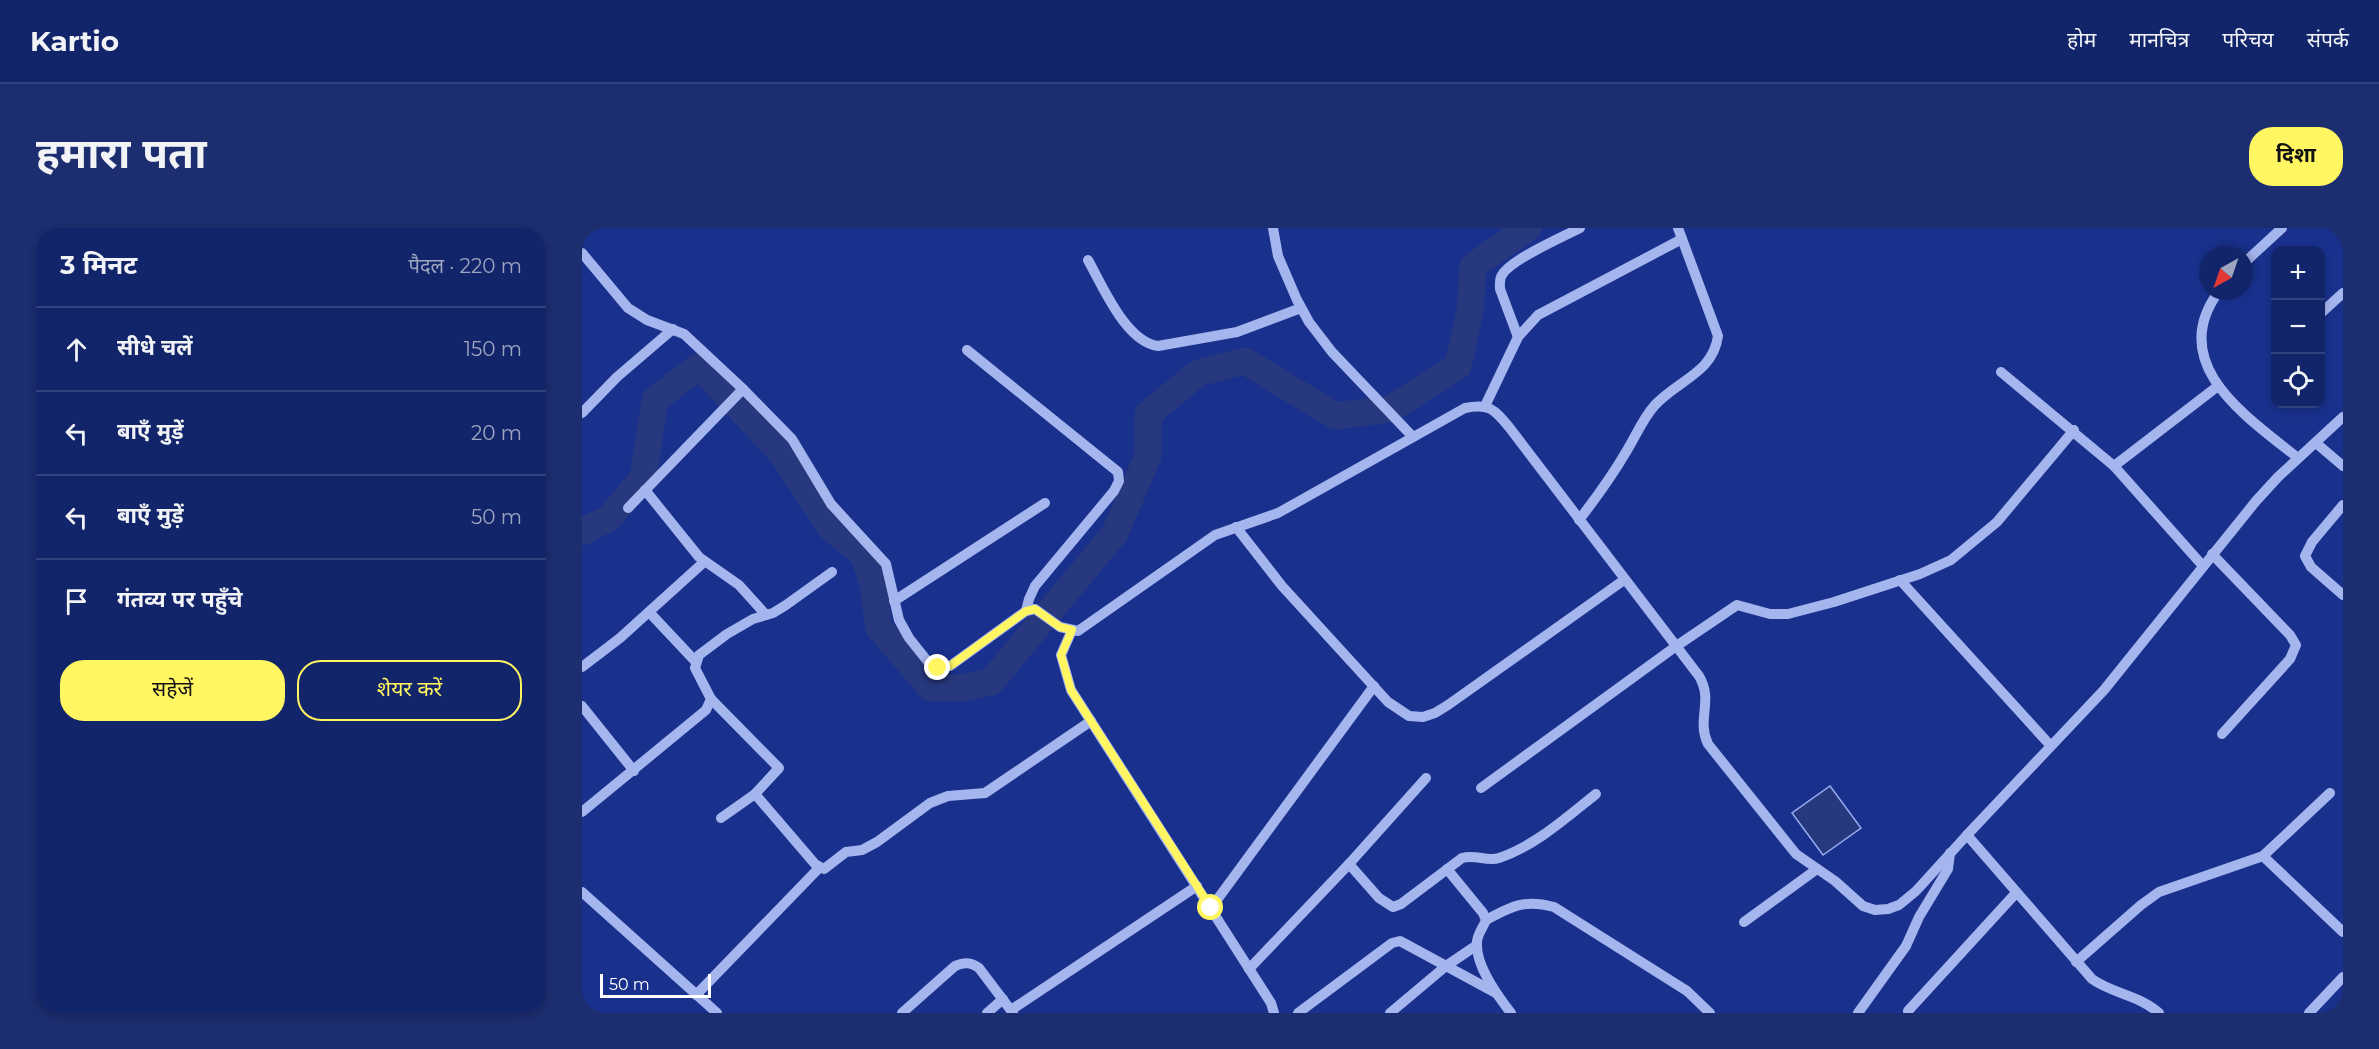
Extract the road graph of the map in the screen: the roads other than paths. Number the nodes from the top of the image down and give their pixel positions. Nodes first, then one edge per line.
1 (1273, 228) edge
2 (1580, 228) edge
3 (2282, 228) edge
4 (1680, 233) edge
5 (582, 253) edge
6 (2253, 255) edge
7 (1088, 260) dead end
8 (2343, 293) edge
9 (2214, 300) edge
10 (1301, 308) junction
11 (2325, 309) edge
12 (673, 329) junction
13 (1518, 337) junction
14 (967, 350) dead end
15 (2001, 372) dead end
16 (2218, 386) junction
17 (741, 391) junction
18 (1485, 406) junction
19 (582, 413) edge
20 (2343, 417) edge
21 (2074, 430) junction
22 (1413, 437) junction
23 (2316, 442) junction
24 (2298, 458) junction
25 (2114, 466) junction
26 (2343, 466) edge
27 (645, 490) junction
28 (1045, 503) dead end
29 (2343, 506) edge
30 (628, 508) dead end
31 (1579, 520) junction
32 (1236, 527) junction
33 (2212, 554) junction
34 (704, 562) junction
35 (2203, 567) junction
36 (832, 572) dead end
37 (1624, 580) junction
38 (1900, 580) junction
39 (2343, 596) edge
40 (894, 601) junction
41 (1031, 610) junction
42 (649, 612) junction
43 (766, 615) junction
44 (1072, 630) junction
45 (1675, 647) junction
46 (696, 662) junction
47 (582, 667) edge
48 (1374, 686) junction
49 (711, 699) junction
50 (582, 706) edge
51 (1091, 721) junction
52 (2222, 734) dead end
53 (2050, 746) junction
54 (634, 771) junction
55 (1426, 778) dead end
56 (1481, 788) dead end
57 (2330, 792) dead end
58 (755, 794) junction
59 (1596, 794) dead end
60 (582, 812) edge
61 (721, 818) dead end
62 (1966, 835) junction
63 (1950, 853) junction
64 (2263, 856) junction
65 (1349, 864) junction
66 (819, 868) junction
67 (1447, 868) junction
68 (1817, 869) junction
69 (1197, 886) junction
70 (582, 892) edge
71 (2016, 893) junction
72 (1211, 908) junction
73 (1486, 920) junction
74 (1744, 922) dead end
75 (2343, 932) edge
76 (1477, 945) junction
77 (2076, 962) junction
78 (1446, 966) junction
79 (1249, 969) junction
80 (2343, 977) edge
81 (1496, 993) junction
82 (696, 995) junction
83 (1003, 999) junction
84 (1012, 1011) edge
85 (1908, 1011) dead end
86 (717, 1013) edge
87 (902, 1013) edge
88 (987, 1013) edge
89 (1274, 1013) edge
90 (1298, 1013) edge
91 (1390, 1013) edge
92 (1511, 1013) edge
93 (1710, 1013) edge
94 (1858, 1013) edge
95 (2159, 1013) edge
96 (2309, 1013) edge

1 - 10 street
2 - 13 street
3 - 6 street
4 - 13 street
4 - 31 street
5 - 12 street
7 - 10 street
8 - 11 street
9 - 16 street
10 - 22 street
12 - 17 street
12 - 19 street
13 - 18 street
14 - 41 street
15 - 21 street
16 - 24 street
16 - 25 street
17 - 27 street
17 - 40 street
18 - 22 street
18 - 31 street
20 - 23 street
21 - 25 street
21 - 38 street
22 - 32 street
23 - 24 street
23 - 26 street
24 - 33 street
25 - 35 street
27 - 30 street
27 - 34 street
28 - 40 street
29 - 39 street
31 - 37 street
32 - 44 street
32 - 48 street
33 - 35 street
33 - 52 street
34 - 42 street
34 - 43 street
35 - 53 street
36 - 43 street
37 - 45 street
37 - 48 street
38 - 45 street
38 - 53 street
40 - 41 street
41 - 44 street
42 - 46 street
42 - 47 street
43 - 46 street
44 - 51 street
45 - 56 street
45 - 68 street
46 - 49 street
48 - 72 street
49 - 54 street
49 - 58 street
50 - 54 street
51 - 66 street
51 - 69 street
53 - 62 street
54 - 60 street
55 - 65 street
57 - 64 street
58 - 61 street
58 - 66 street
59 - 67 street
62 - 63 street
62 - 71 street
63 - 68 street
63 - 94 street
64 - 75 street
64 - 77 street
65 - 67 street
65 - 79 street
66 - 82 street
67 - 73 street
68 - 74 street
69 - 72 street
69 - 84 street
70 - 82 street
71 - 77 street
71 - 85 street
72 - 79 street
73 - 76 street
73 - 93 street
76 - 78 street
76 - 81 street
77 - 95 street
78 - 81 street
78 - 90 street
78 - 91 street
79 - 89 street
80 - 96 street
81 - 92 street
82 - 86 street
83 - 84 street
83 - 87 street
83 - 88 street

